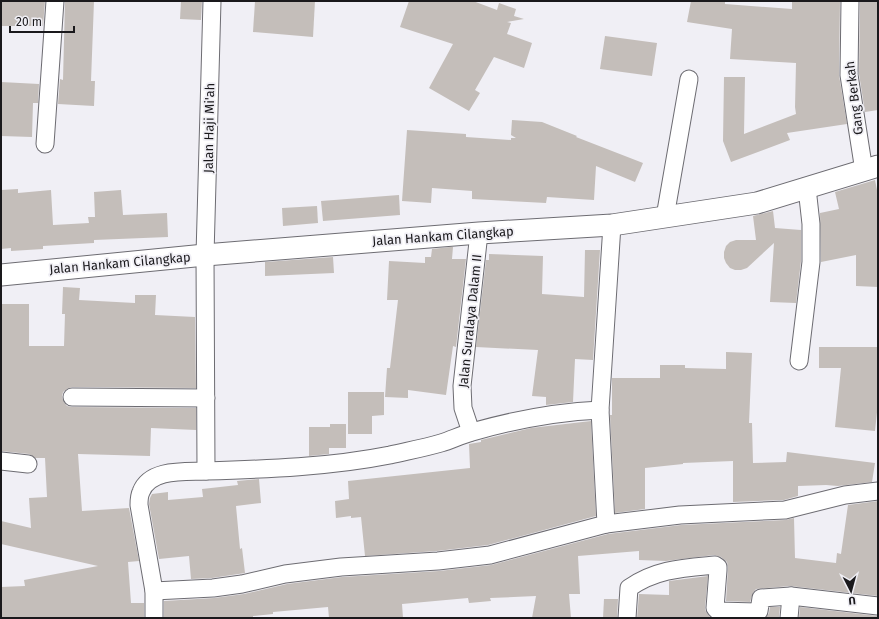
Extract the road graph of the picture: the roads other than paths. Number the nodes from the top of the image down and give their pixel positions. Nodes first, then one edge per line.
1 (55, 1) edge
2 (212, 1) edge
3 (850, 1) edge
4 (689, 79) dead end
5 (45, 144) dead end
6 (871, 169) edge
7 (807, 188) junction
8 (665, 217) junction
9 (612, 225) junction
10 (479, 233) junction
11 (205, 255) junction
12 (1, 275) edge
13 (799, 361) dead end
14 (72, 397) dead end
15 (206, 398) junction
16 (600, 410) junction
17 (471, 432) junction
18 (1, 462) edge
19 (28, 464) dead end
20 (206, 471) junction
21 (878, 491) edge
22 (606, 524) junction
23 (154, 591) junction
24 (791, 596) junction
25 (878, 606) edge
26 (154, 618) edge
27 (627, 618) edge
28 (789, 618) edge

1 - 5 street
2 - 11 street, Jalan Haji Mi'ah
3 - 6 street, Gang Berkah
4 - 8 street
6 - 7 street, Jalan Hankam Cilangkap
7 - 8 street, Jalan Hankam Cilangkap
7 - 13 street
8 - 9 street, Jalan Hankam Cilangkap
9 - 10 street, Jalan Hankam Cilangkap
9 - 16 street
10 - 11 street, Jalan Hankam Cilangkap
10 - 17 street, Jalan Suralaya Dalam II
11 - 12 street, Jalan Hankam Cilangkap
11 - 15 street, Jalan Haji Mi'ah
14 - 15 street
15 - 20 street, Jalan Haji Mi'ah
16 - 17 street
16 - 22 street
17 - 20 street
18 - 19 street
20 - 23 street
21 - 22 street
22 - 23 street
23 - 26 street
24 - 25 street
24 - 27 street
24 - 28 street

